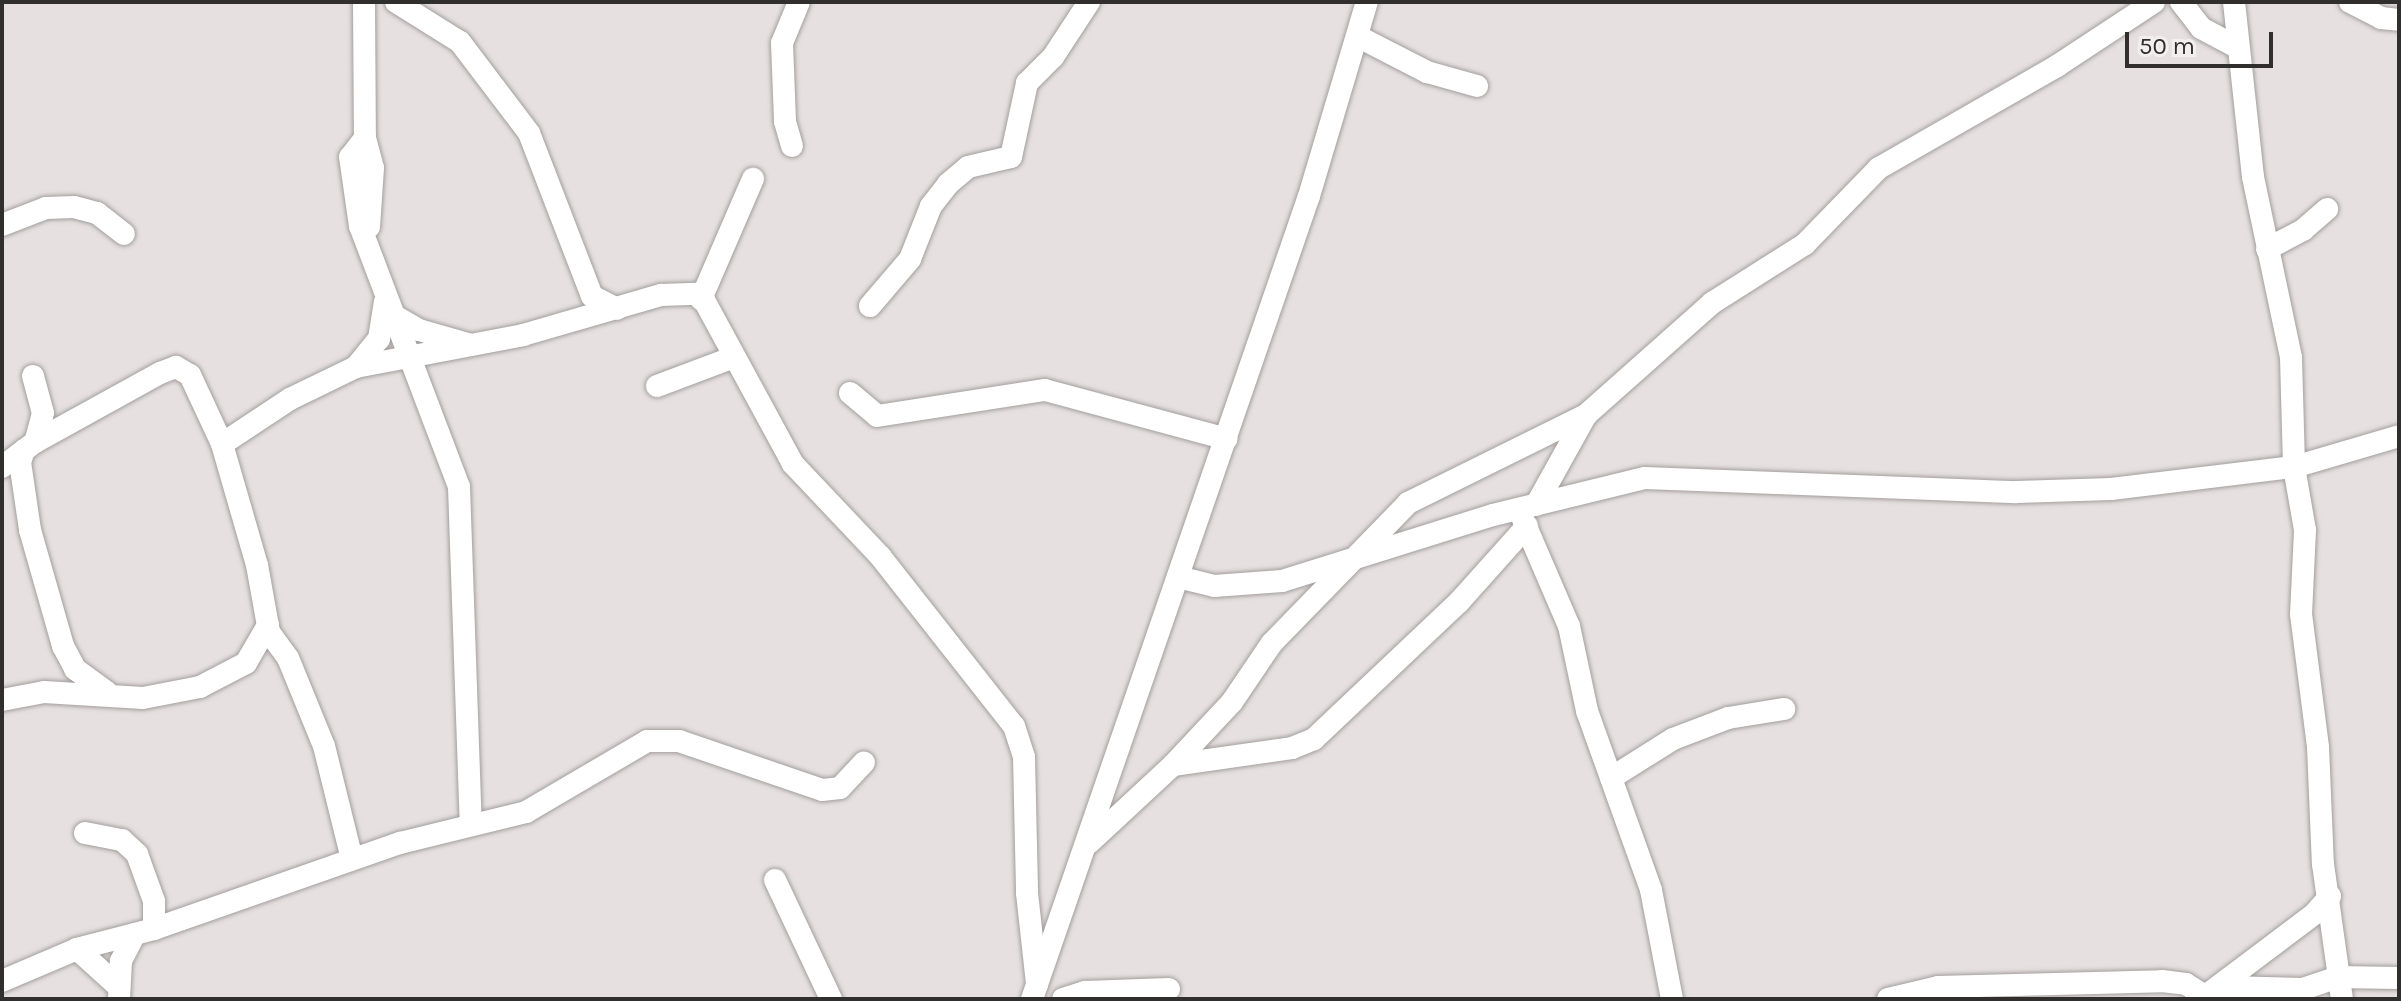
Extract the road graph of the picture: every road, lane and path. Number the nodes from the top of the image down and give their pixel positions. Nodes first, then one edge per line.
1 (364, 2) edge
2 (396, 2) edge
3 (799, 2) edge
4 (1089, 2) edge
5 (1367, 2) edge
6 (2154, 2) edge
7 (2181, 2) edge
8 (2234, 2) edge
9 (2350, 2) edge
10 (2399, 20) edge
11 (1357, 36) junction
12 (2236, 47) junction
13 (1477, 86) dead end
14 (792, 146) dead end
15 (753, 179) dead end
16 (2327, 209) dead end
17 (2, 225) edge
18 (124, 234) dead end
19 (2267, 249) junction
20 (387, 286) junction
21 (701, 299) junction
22 (870, 306) dead end
23 (617, 309) junction
24 (393, 315) junction
25 (469, 344) junction
26 (734, 357) junction
27 (406, 359) junction
28 (356, 367) junction
29 (33, 376) dead end
30 (657, 386) dead end
31 (850, 393) dead end
32 (1586, 415) junction
33 (2399, 436) edge
34 (1226, 439) junction
35 (222, 444) junction
36 (30, 446) junction
37 (2, 467) edge
38 (2294, 467) junction
39 (1527, 513) junction
40 (1358, 557) junction
41 (1178, 577) junction
42 (268, 625) junction
43 (285, 654) junction
44 (246, 663) junction
45 (107, 692) junction
46 (2, 700) edge
47 (1784, 709) dead end
48 (864, 762) dead end
49 (1173, 765) junction
50 (1611, 778) junction
51 (471, 825) junction
52 (85, 833) dead end
53 (1085, 847) junction
54 (352, 859) junction
55 (775, 880) dead end
56 (2330, 896) junction
57 (144, 932) junction
58 (77, 949) junction
59 (2399, 978) edge
60 (2, 981) edge
61 (2339, 988) edge
62 (1169, 989) dead end
63 (1035, 992) edge
64 (119, 993) edge
65 (2209, 997) edge
66 (831, 999) edge
67 (1063, 999) edge
68 (1672, 999) edge
69 (1888, 999) edge

1 - 20 street
2 - 23 street
3 - 14 street
4 - 22 street
5 - 11 street
6 - 32 street
7 - 12 street
8 - 12 street
9 - 10 street
11 - 13 street
11 - 34 street
12 - 19 street
15 - 21 street
16 - 19 street
17 - 18 street
19 - 38 street
20 - 24 street
20 - 28 street
21 - 23 street
21 - 26 street
23 - 25 street
24 - 25 street
24 - 27 street
25 - 27 street
26 - 30 street
26 - 63 street
27 - 28 street
27 - 51 street
28 - 35 street
29 - 36 street
31 - 34 street
32 - 39 street
32 - 40 street
33 - 38 street
34 - 41 street
35 - 36 street
35 - 42 street
36 - 37 street
36 - 45 street
38 - 39 street
38 - 56 street
39 - 40 street
39 - 49 street
39 - 50 street
40 - 41 street
40 - 49 street
41 - 53 street
42 - 43 street
42 - 44 street
43 - 44 street
43 - 54 street
44 - 45 street
45 - 46 street
47 - 50 street
48 - 51 street
49 - 53 street
50 - 68 street
51 - 54 street
52 - 57 street
53 - 63 street
54 - 57 street
55 - 66 street
56 - 61 street
56 - 65 street
57 - 58 street
57 - 64 street
58 - 60 street
58 - 64 street
59 - 61 street
61 - 65 street
62 - 67 street
65 - 69 street

